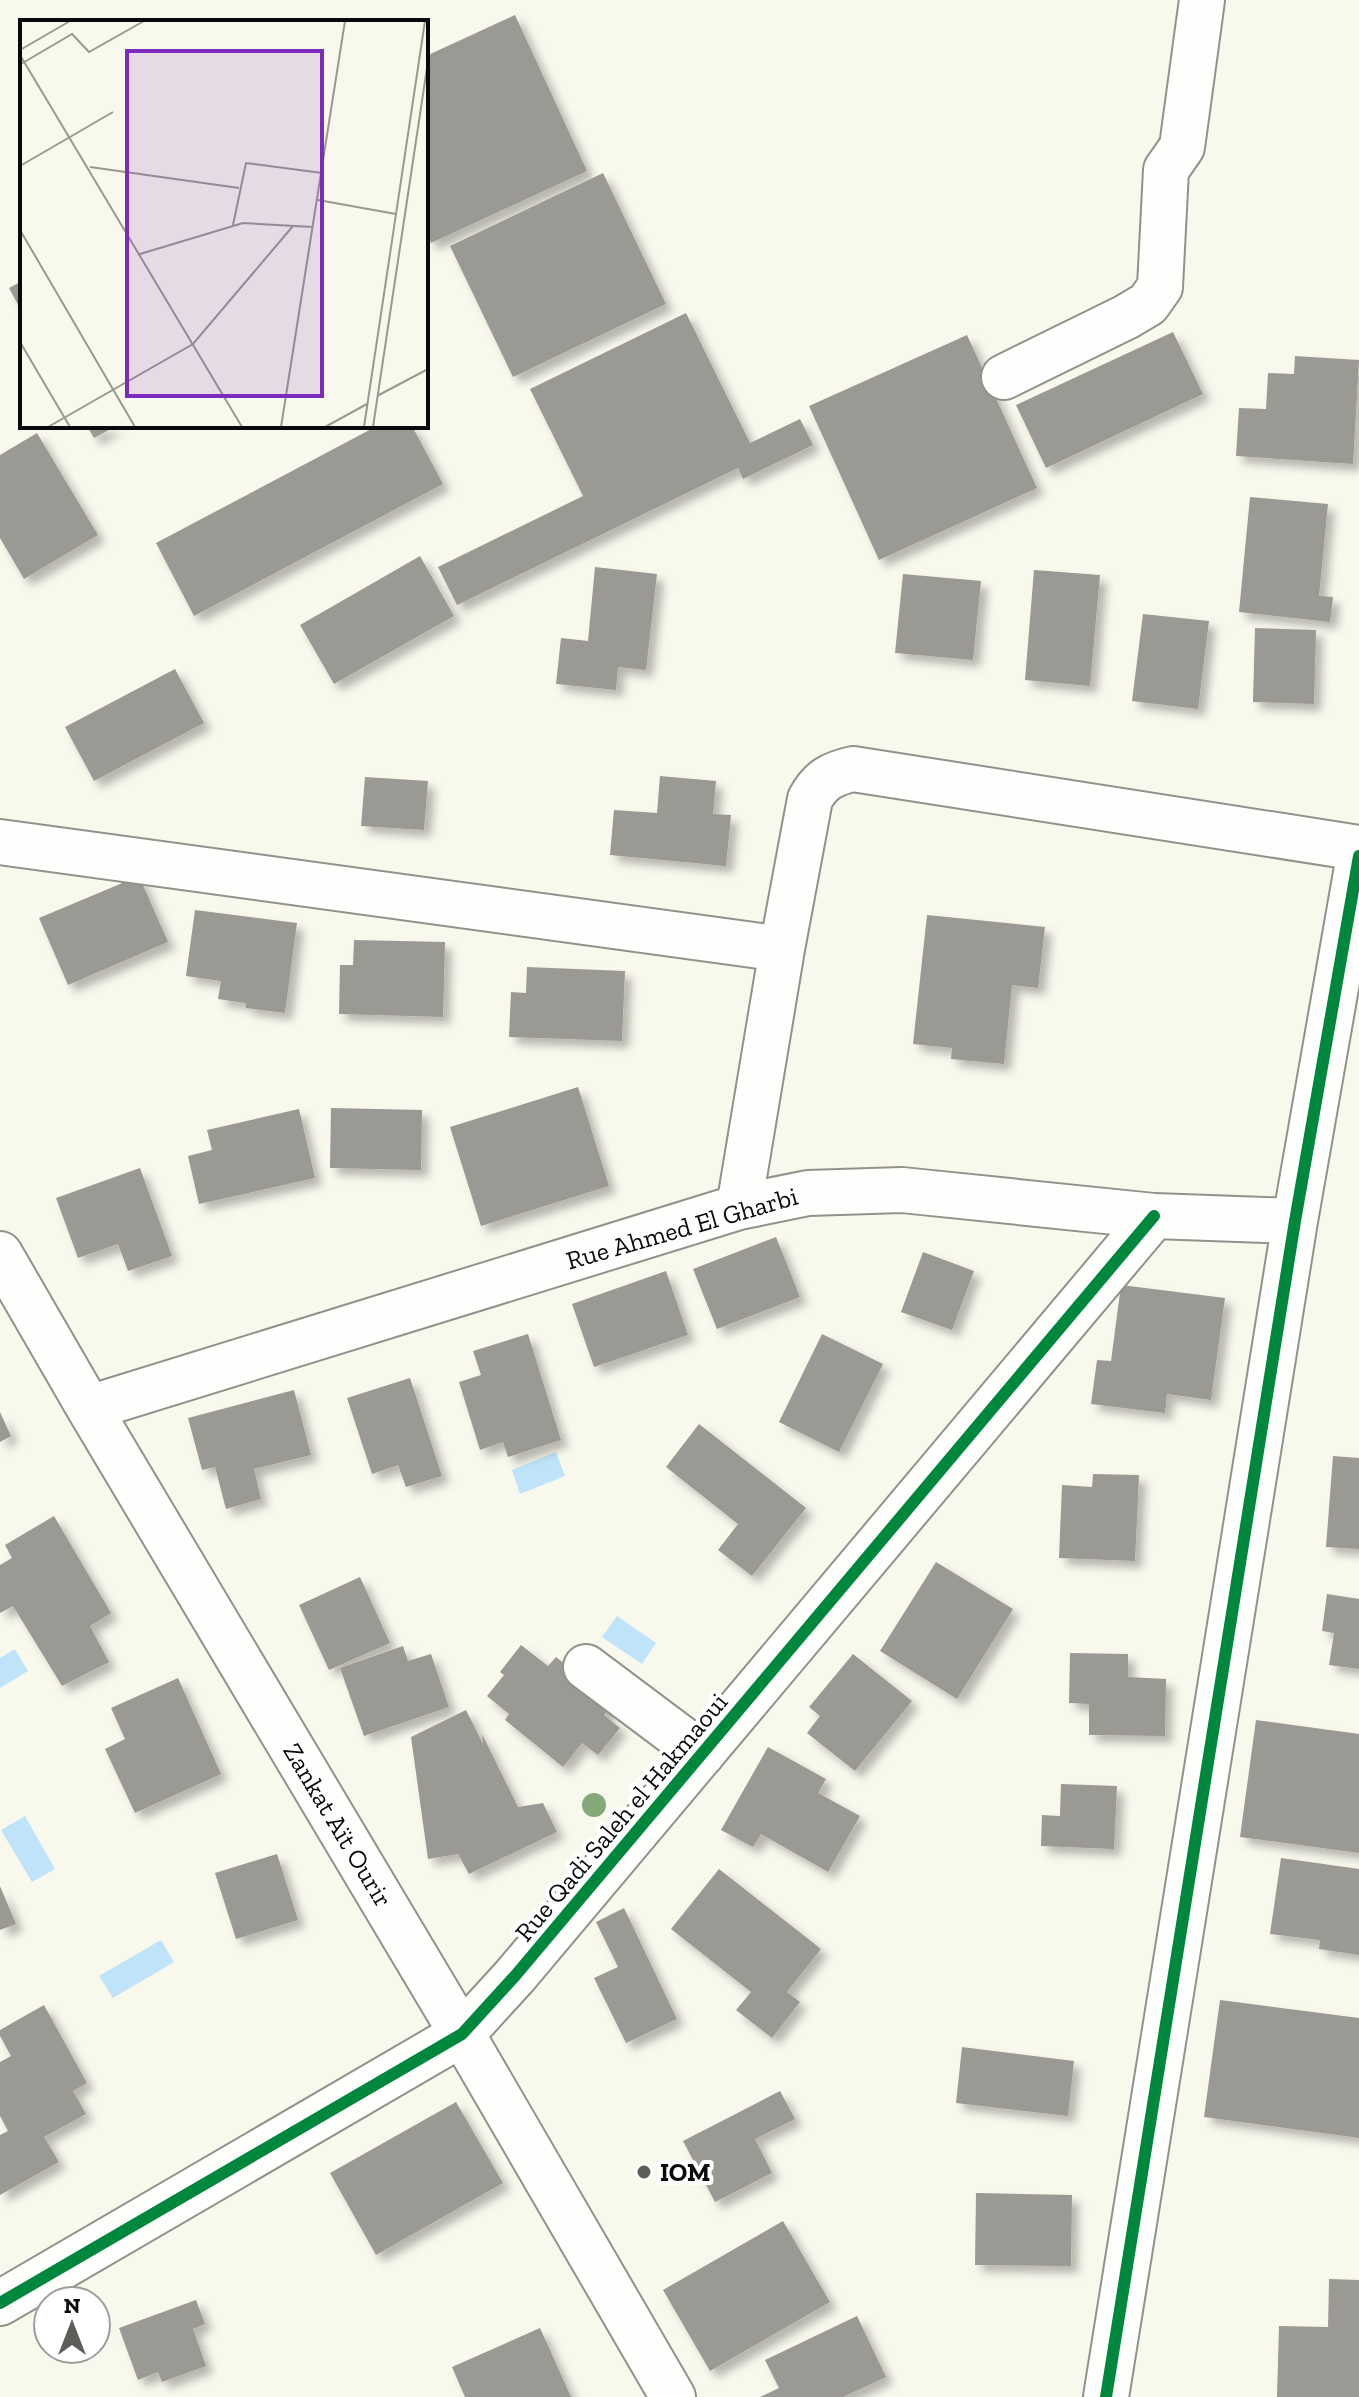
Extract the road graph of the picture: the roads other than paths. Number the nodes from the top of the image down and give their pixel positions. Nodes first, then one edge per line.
1 (1202, 0) edge
2 (1004, 377) dead end
3 (0, 842) edge
4 (1359, 848) edge
5 (1359, 856) edge
6 (782, 949) junction
7 (1344, 1036) edge
8 (739, 1207) junction
9 (1154, 1216) junction
10 (1295, 1221) junction
11 (0, 1254) edge
12 (89, 1408) junction
13 (586, 1667) dead end
14 (702, 1754) junction
15 (462, 2034) junction
16 (0, 2303) edge
17 (673, 2397) edge
18 (1106, 2397) edge

1 - 2 street
3 - 6 street
4 - 6 street
5 - 7 street
6 - 8 street
7 - 10 street
8 - 9 street, Rue Ahmed El Gharbi
8 - 12 street, Rue Ahmed El Gharbi
9 - 10 street, Rue Ahmed El Gharbi
9 - 14 street, Rue Qadi Saleh el Hakmaoui
10 - 18 street
11 - 12 street, Zankat Aït Ourir
12 - 15 street, Zankat Aït Ourir
13 - 14 street
14 - 15 street, Rue Qadi Saleh el Hakmaoui
15 - 16 street, Rue Qadi Saleh el Hakmaoui
15 - 17 street, Zankat Aït Ourir

